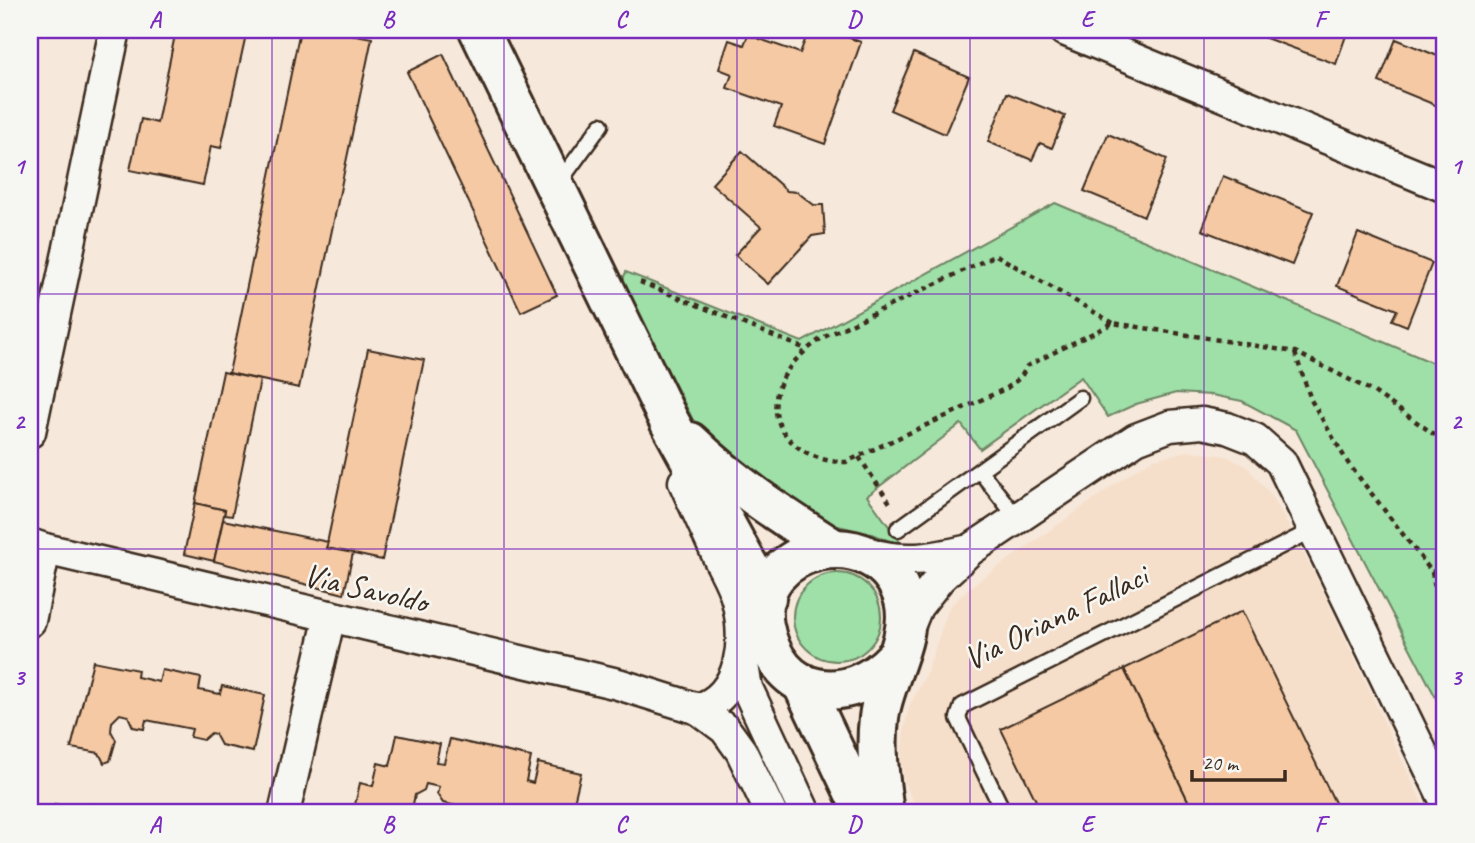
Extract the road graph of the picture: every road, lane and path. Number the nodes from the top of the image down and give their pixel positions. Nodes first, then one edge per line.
1 (115, 30) edge
2 (479, 30) edge
3 (1064, 30) edge
4 (601, 125) dead end
5 (1445, 187) edge
6 (555, 188) junction
7 (636, 281) dead end
8 (1114, 323) junction
9 (806, 349) junction
10 (1294, 352) junction
11 (648, 380) junction
12 (1080, 398) dead end
13 (669, 421) junction
14 (30, 432) edge
15 (1445, 442) edge
16 (859, 457) junction
17 (980, 471) junction
18 (1017, 518) junction
19 (901, 527) joint
20 (1313, 530) junction
21 (37, 547) edge
22 (844, 549) junction
23 (970, 550) junction
24 (1445, 567) edge
25 (1432, 572) junction
26 (766, 598) junction
27 (330, 616) junction
28 (30, 621) edge
29 (1445, 645) edge
30 (898, 652) junction
31 (741, 654) junction
32 (802, 683) junction
33 (669, 702) junction
34 (698, 709) junction
35 (1445, 800) edge
36 (284, 813) edge
37 (751, 813) edge
38 (771, 813) edge
39 (804, 813) edge
40 (864, 813) edge
41 (884, 813) edge
42 (1004, 813) edge

1 - 14 street
2 - 6 main road
3 - 5 street
4 - 6 lane
6 - 11 main road
7 - 9 path
8 - 9 path
8 - 10 path
8 - 16 path
9 - 16 path
10 - 15 path
10 - 25 path
11 - 13 main road
11 - 31 street
12 - 17 lane
13 - 22 main road
13 - 26 main road
16 - 19 path
17 - 18 lane
17 - 19 lane
18 - 20 street
18 - 23 street
20 - 35 street
20 - 42 lane, Via Oriana Fallaci
21 - 27 street, Via Savoldo
21 - 28 street
22 - 23 street
22 - 26 main road
22 - 30 main road
23 - 30 street
24 - 25 path
25 - 29 path
26 - 32 main road
27 - 33 street, Via Savoldo
27 - 36 street
30 - 32 main road
30 - 41 main road
31 - 34 street
31 - 39 street
32 - 40 main road
33 - 34 street, Via Savoldo
33 - 37 street
34 - 38 street

